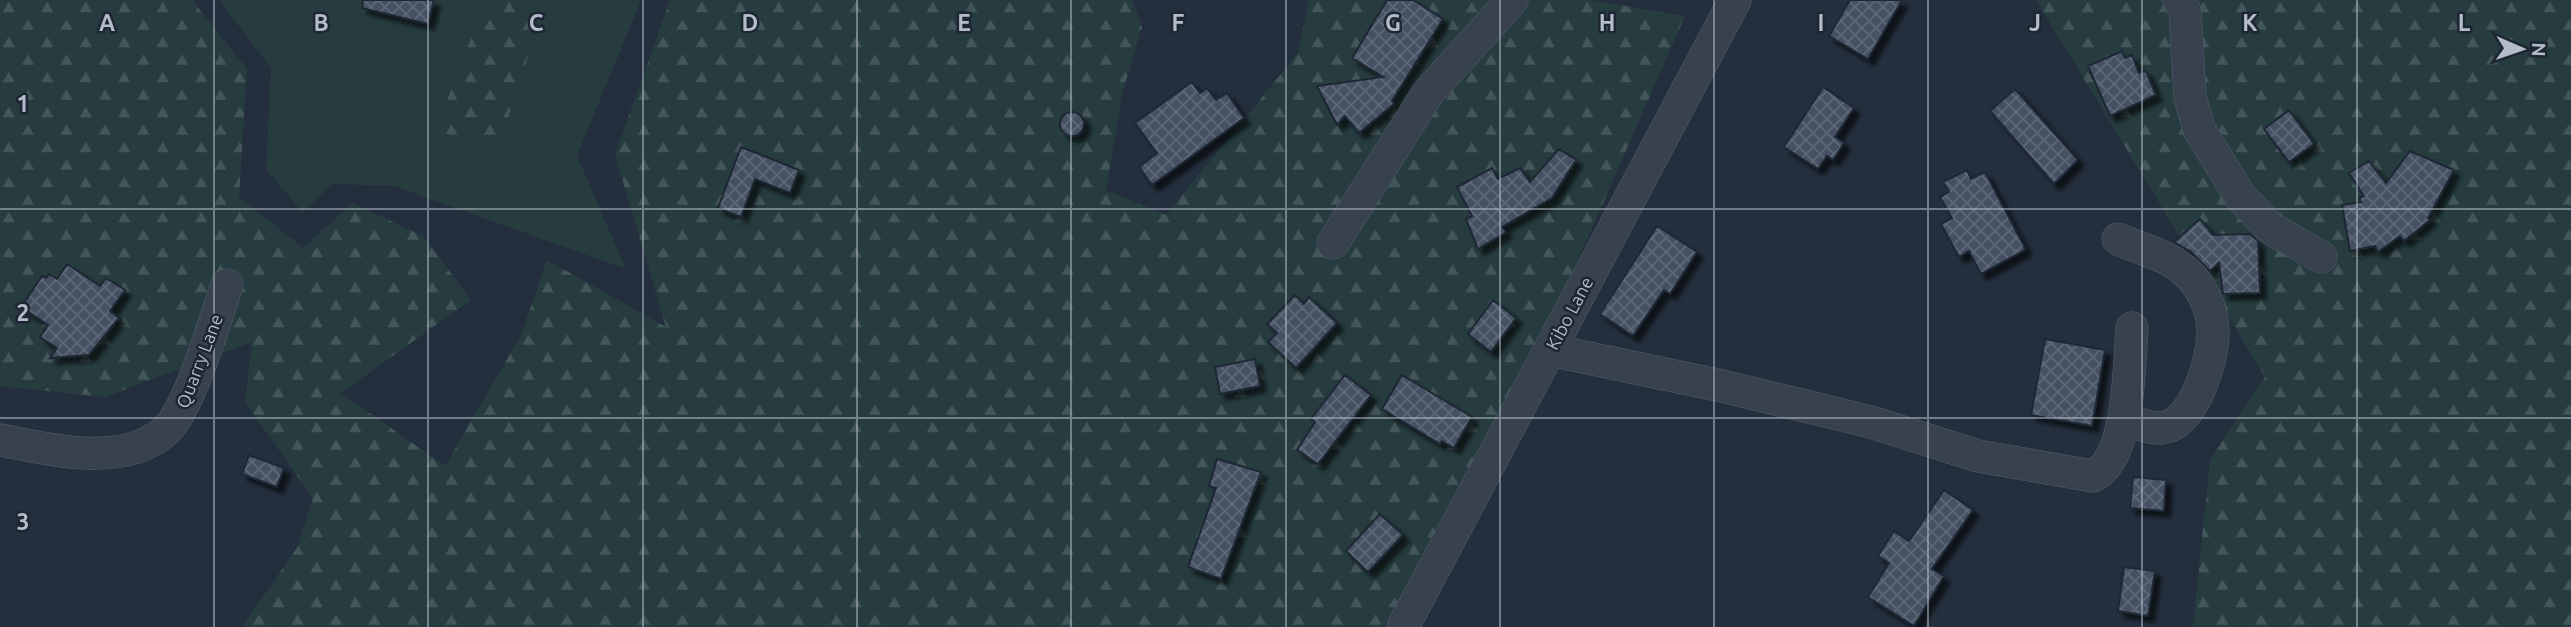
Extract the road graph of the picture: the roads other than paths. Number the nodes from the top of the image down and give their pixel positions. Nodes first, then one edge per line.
1 (1513, 0) edge
2 (1735, 0) edge
3 (2179, 0) edge
4 (2118, 239) dead end
5 (1334, 243) dead end
6 (2321, 257) dead end
7 (227, 285) dead end
8 (2132, 328) dead end
9 (1550, 350) junction
10 (2124, 419) junction
11 (0, 440) edge
12 (1403, 627) edge

1 - 5 street
2 - 9 street, Kibo Lane
3 - 6 street
4 - 10 street
7 - 11 street, Quarry Lane
8 - 10 street
9 - 10 street
9 - 12 street, Kibo Lane

